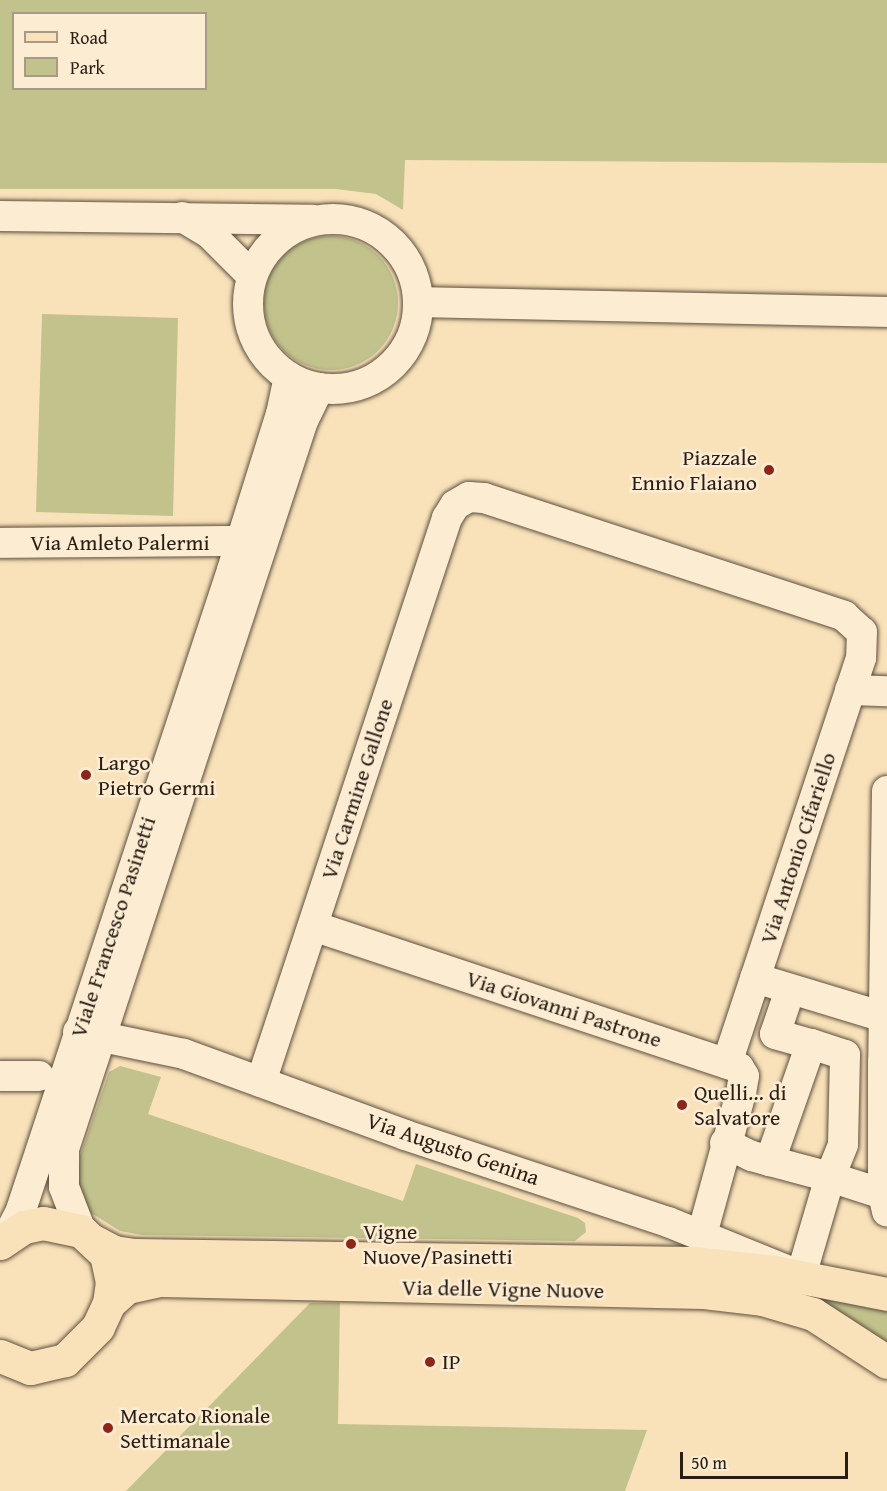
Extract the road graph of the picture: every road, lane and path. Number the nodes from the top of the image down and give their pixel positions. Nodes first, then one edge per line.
1 (0, 216) edge
2 (182, 217) junction
3 (315, 220) junction
4 (252, 276) junction
5 (418, 302) junction
6 (887, 312) edge
7 (289, 377) junction
8 (319, 388) junction
9 (241, 541) junction
10 (0, 543) edge
11 (862, 632) joint
12 (850, 690) junction
13 (887, 691) edge
14 (887, 791) edge
15 (313, 926) junction
16 (755, 978) junction
17 (790, 990) junction
18 (114, 996) junction
19 (883, 1017) junction
20 (89, 1035) junction
21 (811, 1044) junction
22 (162, 1047) junction
23 (845, 1054) junction
24 (883, 1062) junction
25 (727, 1063) junction
26 (0, 1076) edge
27 (39, 1076) dead end
28 (261, 1082) junction
29 (725, 1143) junction
30 (770, 1161) junction
31 (830, 1177) junction
32 (885, 1203) edge
33 (702, 1235) junction
34 (88, 1236) junction
35 (5, 1239) edge
36 (801, 1276) junction
37 (887, 1294) edge
38 (109, 1303) junction
39 (887, 1362) edge
40 (7, 1367) edge

1 - 2 street
2 - 3 street
2 - 4 street
3 - 4 street
3 - 5 street
4 - 7 street
5 - 6 street
5 - 8 street
7 - 8 street
7 - 9 street, Viale Francesco Pasinetti
8 - 18 street, Viale Francesco Pasinetti
9 - 10 street, Via Amleto Palermi
9 - 20 street, Viale Francesco Pasinetti
11 - 12 street, Via Antonio Cifariello
11 - 15 street, Via Carmine Gallone
12 - 13 street
12 - 16 street, Via Antonio Cifariello
14 - 19 street
15 - 25 street, Via Giovanni Pastrone
15 - 28 street, Via Carmine Gallone
16 - 17 street
16 - 25 street, Via Antonio Cifariello
17 - 19 street
17 - 21 street
18 - 20 street, Viale Francesco Pasinetti
18 - 22 street
19 - 24 street
20 - 22 street, Via Augusto Genina
20 - 34 street, Viale Francesco Pasinetti
20 - 35 street, Viale Francesco Pasinetti
21 - 23 street
21 - 30 street
22 - 28 street, Via Augusto Genina
23 - 24 street
23 - 31 street
24 - 32 street
25 - 29 street
26 - 27 street
28 - 33 street, Via Augusto Genina
29 - 30 street
29 - 33 street
30 - 31 street
31 - 32 street
31 - 36 street
33 - 36 street, Via Augusto Genina
34 - 35 main road, Via delle Vigne Nuove
34 - 36 main road, Via delle Vigne Nuove
34 - 38 main road
36 - 37 main road, Via delle Vigne Nuove
38 - 39 main road, Via delle Vigne Nuove
38 - 40 main road

